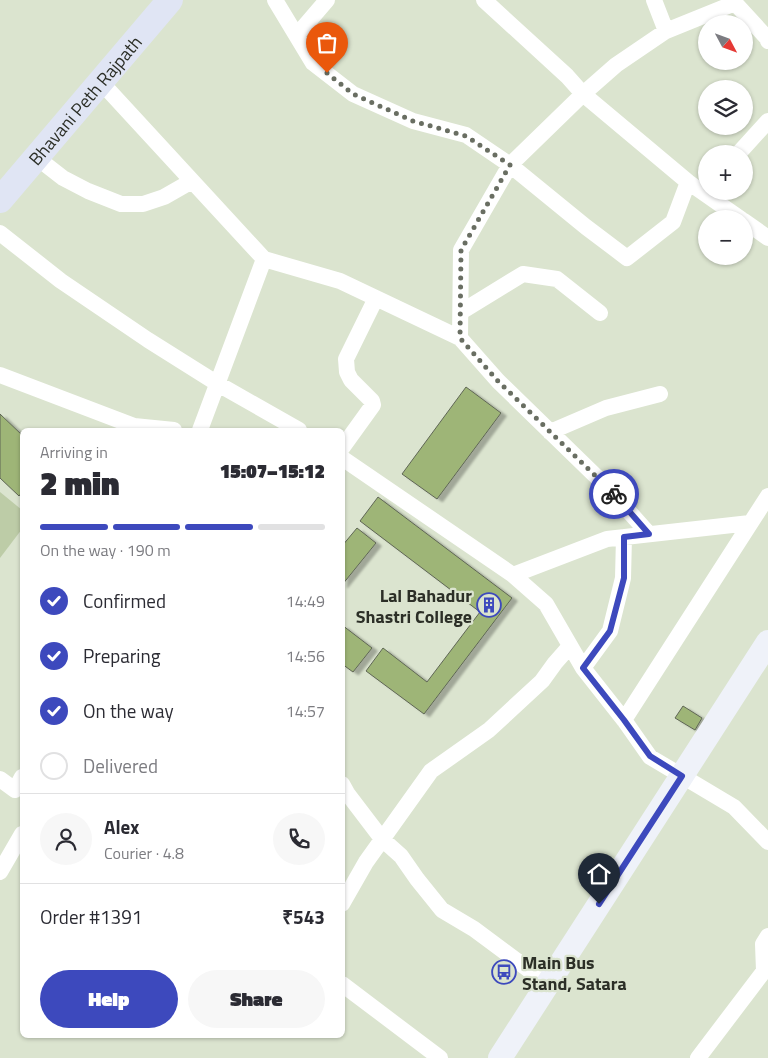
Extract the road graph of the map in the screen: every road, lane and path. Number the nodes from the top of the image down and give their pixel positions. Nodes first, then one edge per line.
1 (170, 0) edge
2 (276, 0) edge
3 (327, 0) edge
4 (484, 0) edge
5 (654, 0) edge
6 (666, 31) junction
7 (297, 35) junction
8 (768, 41) edge
9 (100, 82) junction
10 (583, 94) junction
11 (768, 121) edge
12 (746, 145) edge
13 (36, 157) junction
14 (510, 165) junction
15 (192, 181) junction
16 (688, 182) junction
17 (698, 187) edge
18 (0, 200) edge
19 (716, 200) edge
20 (729, 210) edge
21 (753, 228) edge
22 (0, 233) edge
23 (768, 238) edge
24 (264, 259) junction
25 (376, 298) junction
26 (461, 312) junction
27 (600, 313) dead end
28 (460, 338) junction
29 (0, 375) edge
30 (218, 384) junction
31 (660, 394) dead end
32 (154, 428) edge
33 (203, 428) edge
34 (292, 428) edge
35 (550, 432) junction
36 (345, 444) edge
37 (345, 460) edge
38 (768, 496) edge
39 (750, 523) junction
40 (649, 534) junction
41 (624, 537) junction
42 (513, 575) junction
43 (768, 642) edge
44 (570, 646) junction
45 (583, 668) junction
46 (624, 720) junction
47 (682, 776) junction
48 (0, 779) edge
49 (20, 786) edge
50 (345, 789) edge
51 (20, 837) edge
52 (382, 839) junction
53 (768, 842) edge
54 (0, 872) edge
55 (345, 899) edge
56 (768, 936) edge
57 (548, 984) junction
58 (345, 986) edge
59 (440, 1058) edge
60 (500, 1058) edge
61 (698, 1058) edge

1 - 9 main road, Bhavani Peth Rajpath
2 - 7 street
3 - 7 street
4 - 10 street
5 - 6 street
6 - 8 street
6 - 10 street
7 - 14 street
9 - 13 main road, Bhavani Peth Rajpath
9 - 15 street
10 - 14 street
10 - 16 street
11 - 12 street
13 - 15 street
13 - 18 main road, Bhavani Peth Rajpath
14 - 16 street
14 - 26 street
15 - 24 street
16 - 17 street
19 - 20 street
21 - 23 street
22 - 30 street
24 - 25 street
24 - 30 street
25 - 28 street
25 - 36 street
26 - 27 street
26 - 28 street
28 - 35 street
29 - 32 street
30 - 33 street
30 - 34 street
31 - 35 street
35 - 40 street
37 - 42 street
38 - 39 street
39 - 40 street
39 - 46 street
40 - 41 street
41 - 42 street
41 - 45 street
42 - 44 street
43 - 47 main road
44 - 45 street
44 - 52 street
45 - 46 street
46 - 47 street
47 - 53 street
47 - 57 main road
48 - 49 street
50 - 52 street
51 - 54 street
52 - 55 street
52 - 57 street
56 - 61 street
57 - 60 main road
58 - 59 street

